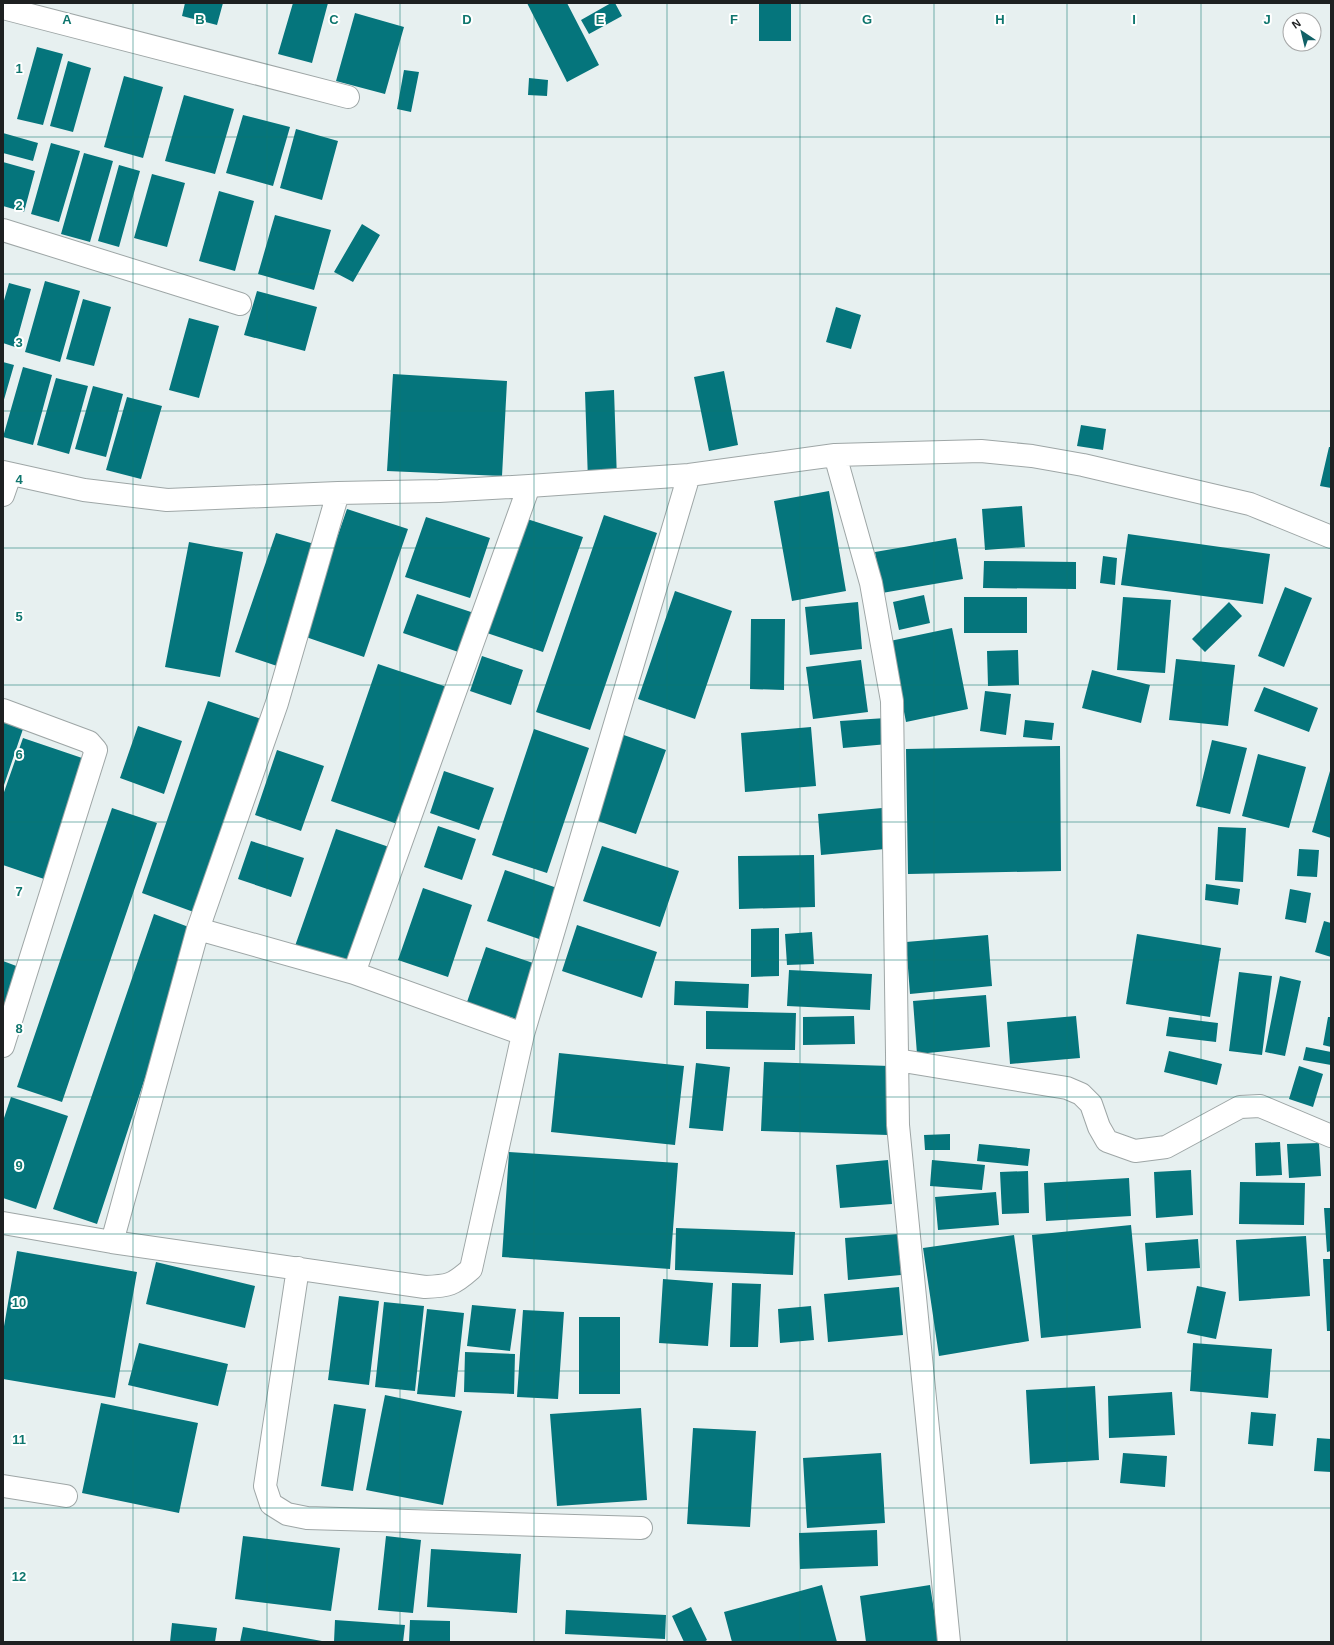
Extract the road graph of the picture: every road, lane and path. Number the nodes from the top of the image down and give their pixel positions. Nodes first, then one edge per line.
1 (3, 8) edge
2 (348, 96) dead end
3 (3, 230) edge
4 (240, 304) dead end
5 (835, 455) junction
6 (689, 475) junction
7 (5, 480) edge
8 (529, 486) junction
9 (338, 493) junction
10 (1331, 537) edge
11 (3, 710) edge
12 (198, 929) junction
13 (354, 973) junction
14 (523, 1034) junction
15 (3, 1046) edge
16 (897, 1060) junction
17 (1331, 1136) edge
18 (3, 1223) edge
19 (112, 1242) junction
20 (298, 1268) junction
21 (3, 1486) edge
22 (66, 1496) dead end
23 (641, 1528) dead end
24 (949, 1642) edge

1 - 2 street
3 - 4 street
5 - 6 street
5 - 10 street
5 - 16 street
6 - 8 street
6 - 14 street
7 - 9 street
8 - 9 street
8 - 13 street
9 - 12 street
11 - 15 street
12 - 13 street
12 - 19 street
13 - 14 street
14 - 20 street
16 - 17 street
16 - 24 street
18 - 19 street
19 - 20 street
20 - 23 street
21 - 22 street

